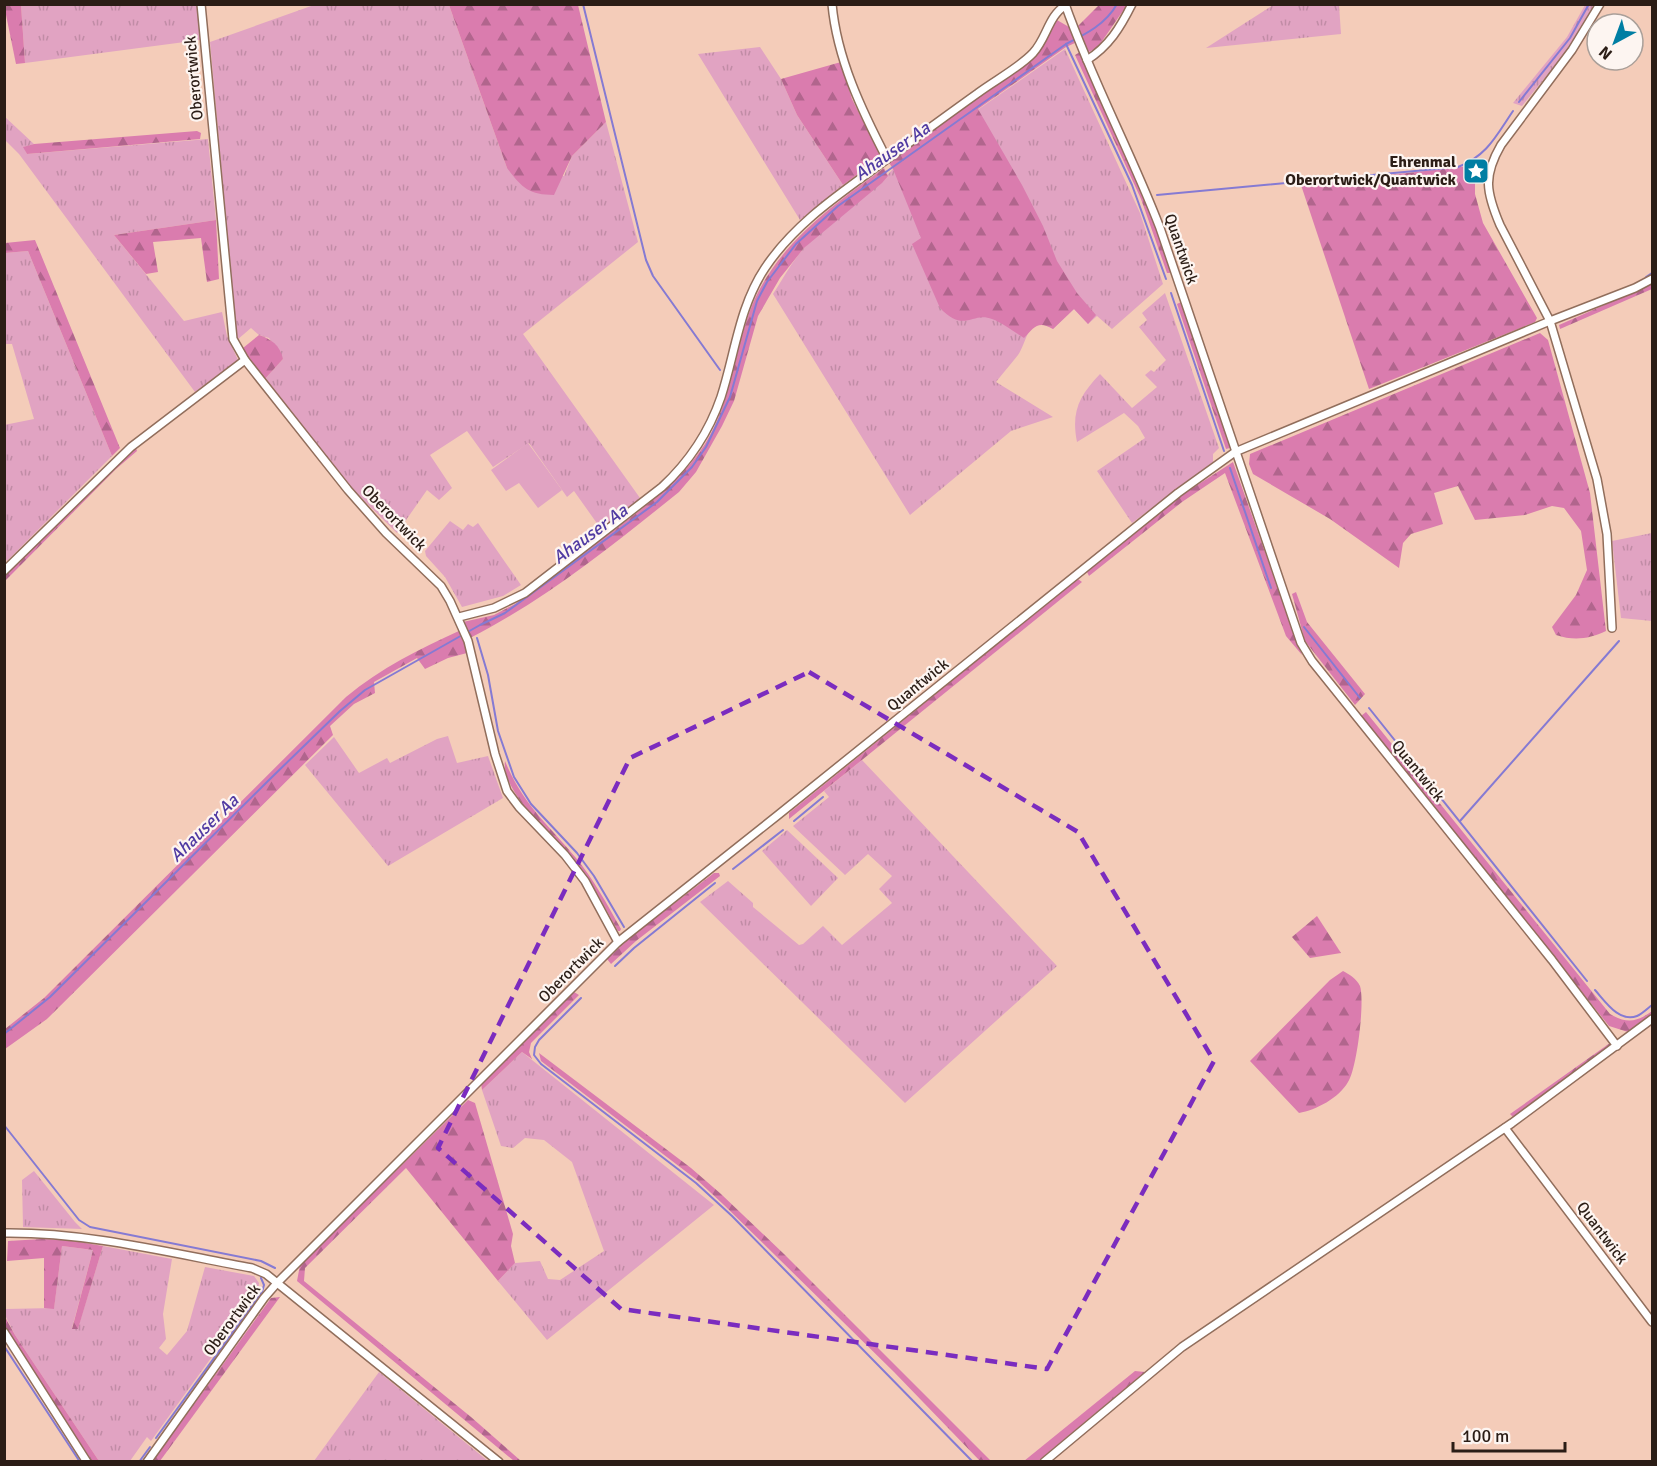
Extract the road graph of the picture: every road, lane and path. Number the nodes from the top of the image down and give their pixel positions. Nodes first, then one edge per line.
1 (201, 4) edge
2 (832, 4) edge
3 (1132, 4) edge
4 (1600, 4) edge
5 (1066, 5) edge
6 (1087, 60) junction
7 (887, 159) junction
8 (1653, 279) edge
9 (1550, 321) junction
10 (245, 360) junction
11 (1235, 452) junction
12 (4, 571) edge
13 (459, 617) junction
14 (1612, 628) dead end
15 (618, 942) junction
16 (1653, 1019) edge
17 (1617, 1046) junction
18 (1505, 1128) junction
19 (4, 1233) edge
20 (278, 1282) junction
21 (1653, 1322) edge
22 (4, 1332) edge
23 (87, 1461) edge
24 (147, 1461) edge
25 (499, 1461) edge
26 (1044, 1461) edge

1 - 10 street, Oberortwick
2 - 7 street
3 - 6 street
4 - 9 street
5 - 6 street, Quantwick
5 - 7 street
6 - 11 street, Quantwick
7 - 13 street
8 - 9 street, Quantwick
9 - 11 street, Quantwick
9 - 14 street
10 - 12 street
10 - 13 street, Oberortwick
11 - 15 street, Quantwick
11 - 17 street, Quantwick
13 - 15 street, Oberortwick
15 - 20 street, Oberortwick
16 - 17 street
17 - 18 street
18 - 21 street, Quantwick
18 - 26 street
19 - 20 street
20 - 24 street, Oberortwick
20 - 25 street
22 - 23 street

